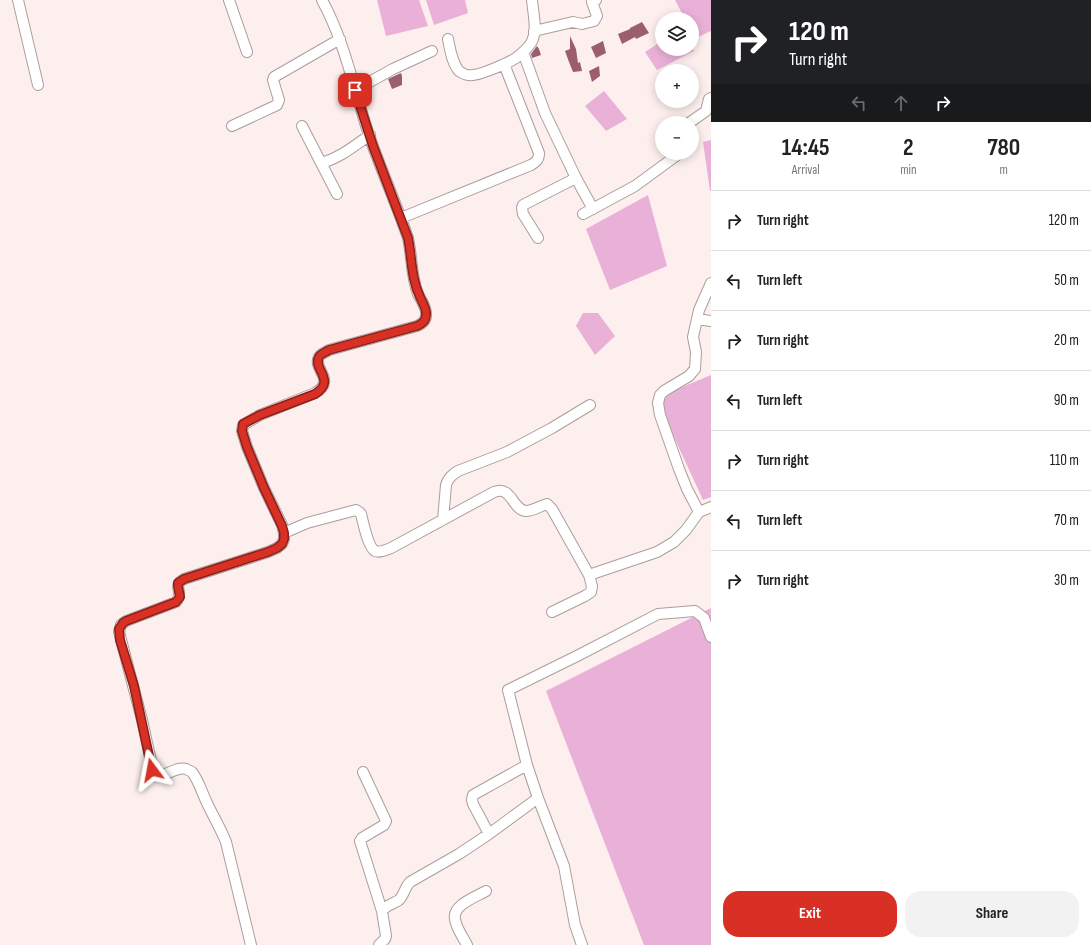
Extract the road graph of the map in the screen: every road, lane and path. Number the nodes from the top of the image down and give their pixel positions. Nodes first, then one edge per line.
1 (18, 0) edge
2 (229, 0) edge
3 (322, 0) edge
4 (532, 0) edge
5 (596, 0) edge
6 (534, 31) junction
7 (340, 39) junction
8 (448, 39) dead end
9 (432, 51) dead end
10 (247, 52) dead end
11 (523, 52) junction
12 (504, 64) junction
13 (38, 85) dead end
14 (355, 90) junction
15 (711, 98) edge
16 (699, 116) edge
17 (232, 126) dead end
18 (302, 126) dead end
19 (370, 135) junction
20 (670, 160) edge
21 (321, 163) junction
22 (576, 178) junction
23 (337, 194) dead end
24 (593, 209) junction
25 (584, 214) dead end
26 (401, 218) junction
27 (538, 238) dead end
28 (711, 283) edge
29 (697, 319) junction
30 (711, 321) edge
31 (590, 406) dead end
32 (711, 507) edge
33 (699, 512) junction
34 (443, 520) junction
35 (284, 533) junction
36 (588, 575) junction
37 (552, 612) dead end
38 (711, 637) edge
39 (527, 765) junction
40 (363, 772) dead end
41 (538, 798) junction
42 (489, 834) junction
43 (486, 891) dead end
44 (382, 911) junction
45 (251, 945) edge
46 (379, 945) edge
47 (467, 945) edge
48 (582, 945) edge

1 - 13 street
2 - 10 street
3 - 7 street
4 - 6 street
5 - 6 street
6 - 11 street
7 - 14 street
7 - 17 street
8 - 12 street
9 - 14 street
11 - 12 street
11 - 22 street
12 - 26 street
14 - 19 street
15 - 16 street
18 - 21 street
19 - 21 street
19 - 26 street
20 - 24 street
21 - 23 street
22 - 24 street
22 - 27 street
24 - 25 street
26 - 35 street
28 - 29 street
29 - 30 street
29 - 33 street
31 - 34 street
32 - 33 street
33 - 36 street
34 - 35 street
34 - 36 street
35 - 45 street
36 - 37 street
38 - 39 street
39 - 41 street
39 - 42 street
40 - 44 street
41 - 42 street
41 - 48 street
42 - 44 street
43 - 47 street
44 - 46 street

